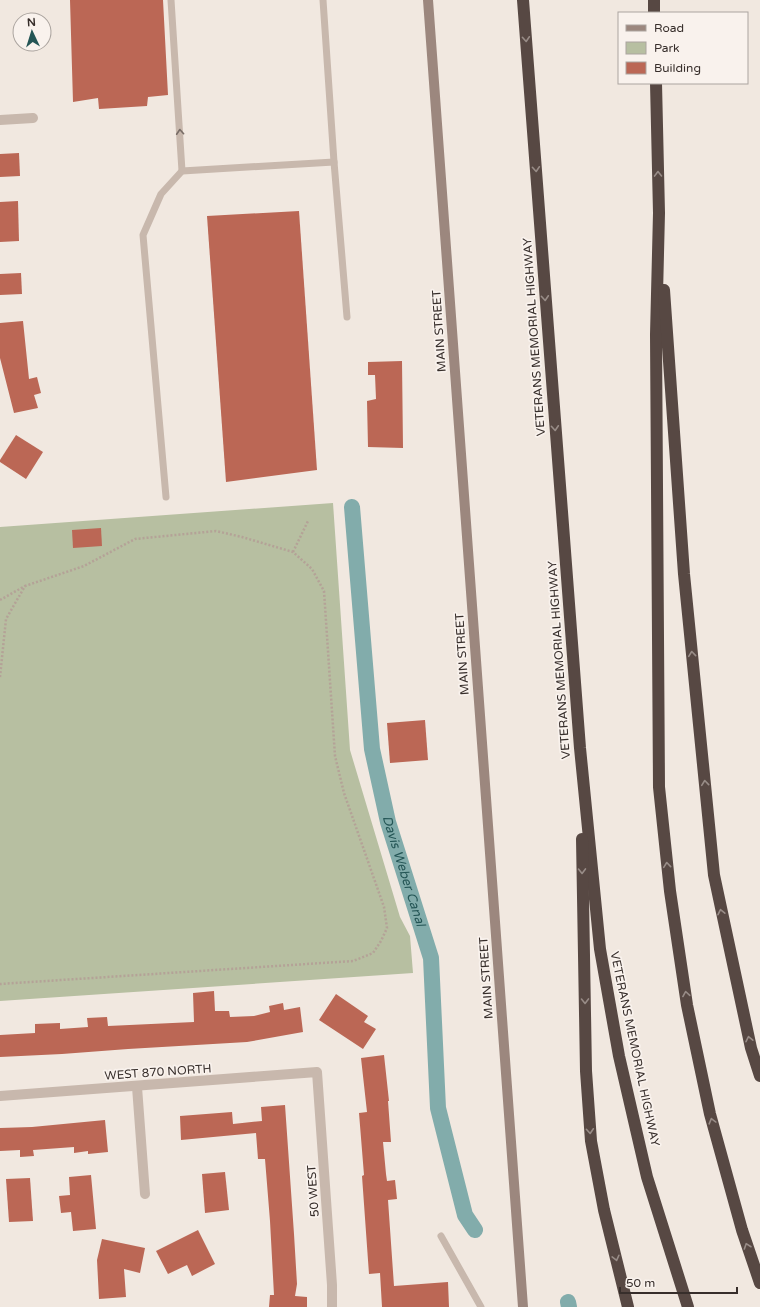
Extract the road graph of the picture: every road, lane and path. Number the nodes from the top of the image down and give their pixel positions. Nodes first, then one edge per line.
1 (171, 0) edge
2 (323, 0) edge
3 (428, 0) edge
4 (524, 0) edge
5 (654, 0) edge
6 (654, 12) edge
7 (656, 84) edge
8 (34, 118) dead end
9 (0, 120) edge
10 (334, 162) junction
11 (182, 171) junction
12 (659, 213) junction
13 (348, 316) dead end
14 (166, 497) dead end
15 (308, 521) dead end
16 (293, 552) junction
17 (25, 586) junction
18 (0, 600) edge
19 (0, 677) edge
20 (580, 748) junction
21 (0, 984) edge
22 (317, 1072) joint
23 (760, 1076) edge
24 (137, 1087) junction
25 (0, 1096) edge
26 (145, 1194) dead end
27 (441, 1236) dead end
28 (760, 1283) edge
29 (332, 1307) edge
30 (481, 1307) edge
31 (523, 1307) edge
32 (628, 1307) edge
33 (688, 1307) edge

11 -> 1 lane
2 - 10 lane
3 - 31 main road, MAIN STREET
4 -> 20 highway, VETERANS MEMORIAL HIGHWAY
5 - 6 highway
12 -> 7 highway
8 - 9 street
10 - 11 lane
10 - 13 lane
11 - 14 lane
23 -> 12 highway
28 -> 12 highway
15 - 16 path
16 - 17 path
16 - 21 path
17 - 18 path
17 - 19 path
20 -> 32 highway
20 - 33 highway, VETERANS MEMORIAL HIGHWAY
22 - 24 street, WEST 870 NORTH
22 - 29 street, 50 WEST
24 - 25 street, WEST 870 NORTH
24 - 26 street
27 - 30 lane

